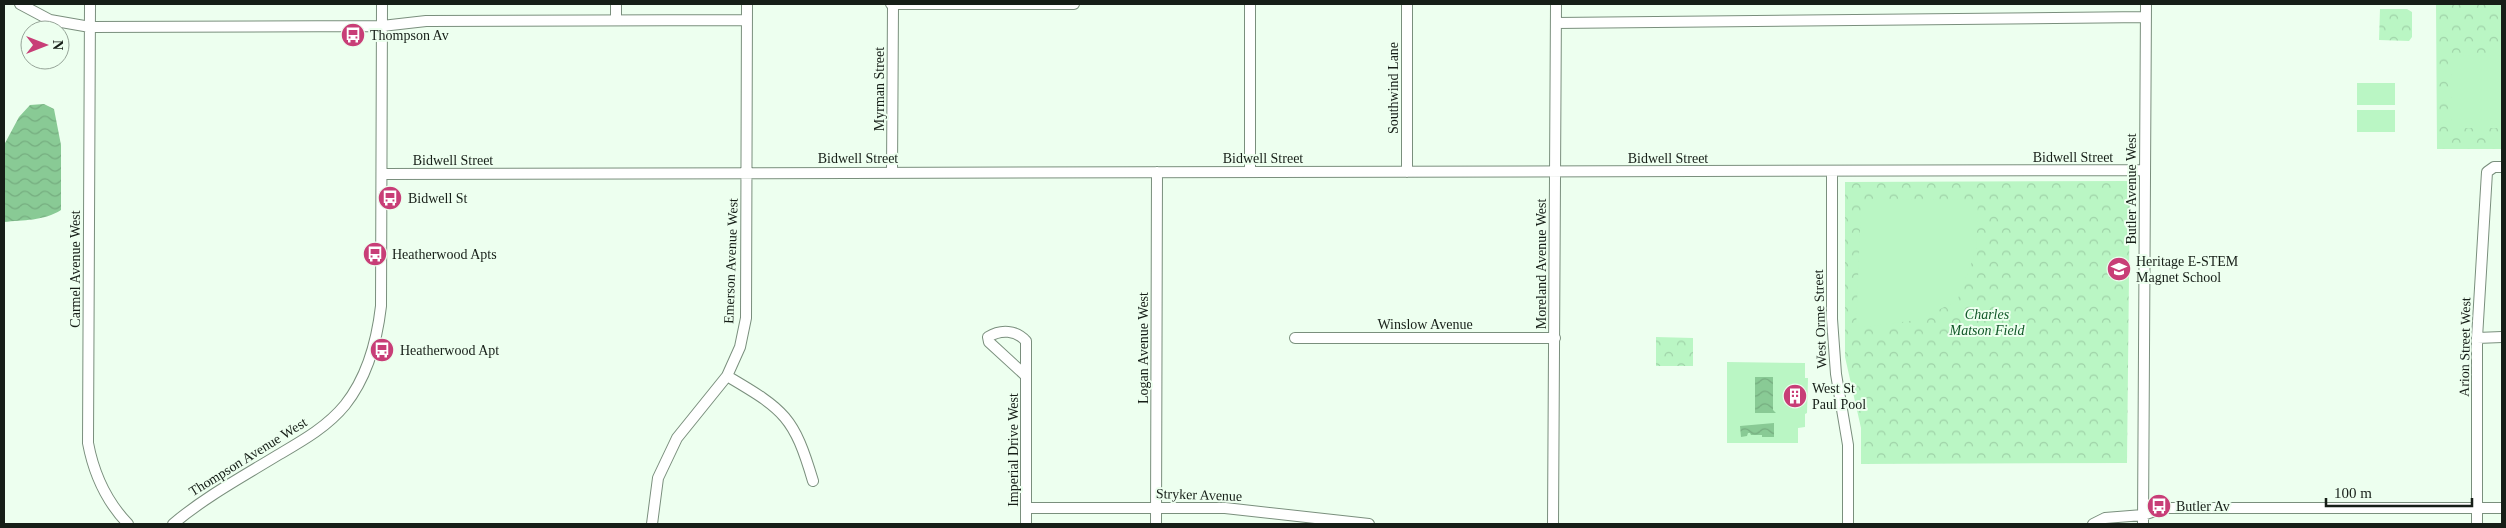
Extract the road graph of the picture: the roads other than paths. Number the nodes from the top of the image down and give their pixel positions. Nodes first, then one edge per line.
1 (20, 4) edge
2 (90, 4) edge
3 (382, 4) edge
4 (616, 4) edge
5 (747, 4) edge
6 (892, 4) edge
7 (1074, 4) edge
8 (1250, 4) edge
9 (1407, 4) edge
10 (1556, 4) edge
11 (2146, 4) edge
12 (2146, 17) junction
13 (616, 20) junction
14 (747, 20) junction
15 (1556, 23) junction
16 (382, 26) junction
17 (90, 27) junction
18 (2502, 167) edge
19 (2145, 170) junction
20 (747, 172) junction
21 (892, 172) junction
22 (1157, 172) junction
23 (1250, 172) junction
24 (1407, 172) junction
25 (1555, 172) junction
26 (1832, 172) junction
27 (382, 174) junction
28 (2502, 337) edge
29 (1295, 338) dead end
30 (1555, 338) junction
31 (2477, 338) junction
32 (727, 376) junction
33 (1026, 376) junction
34 (813, 481) dead end
35 (1026, 508) junction
36 (1156, 508) junction
37 (2477, 508) junction
38 (2502, 508) edge
39 (2143, 520) edge
40 (128, 524) edge
41 (173, 524) edge
42 (652, 524) edge
43 (1026, 524) edge
44 (1156, 524) edge
45 (1369, 524) edge
46 (1553, 524) edge
47 (1848, 524) edge
48 (2093, 524) edge
49 (2477, 524) edge

1 - 17 street
2 - 17 street, Carmel Avenue West
3 - 16 street, Thompson Avenue West
4 - 13 street
5 - 14 street, Emerson Avenue West
6 - 7 street
6 - 21 street, Myrman Street
8 - 23 street
9 - 24 street, Southwind Lane
10 - 15 street, Moreland Avenue West
11 - 12 street, Butler Avenue West
12 - 15 street
12 - 19 street, Butler Avenue West
13 - 14 street
13 - 16 street
14 - 20 street, Emerson Avenue West
15 - 25 street, Moreland Avenue West
16 - 17 street
16 - 27 street, Thompson Avenue West
17 - 40 street, Carmel Avenue West
18 - 31 street, Arion Street West
19 - 26 street, Bidwell Street
19 - 39 street, Butler Avenue West
20 - 21 street, Bidwell Street
20 - 27 street, Bidwell Street
20 - 32 street, Emerson Avenue West
21 - 22 street, Bidwell Street
22 - 23 street, Bidwell Street
22 - 36 street, Logan Avenue West
23 - 24 street, Bidwell Street
24 - 25 street, Bidwell Street
25 - 26 street, Bidwell Street
25 - 30 street, Moreland Avenue West
26 - 47 street, West Orme Street
27 - 41 street, Thompson Avenue West
28 - 31 street
29 - 30 street, Winslow Avenue
30 - 46 street, Moreland Avenue West
31 - 37 street, Arion Street West
32 - 34 street
32 - 42 street, Emerson Avenue West
33 - 33 street, Imperial Drive West
33 - 35 street, Imperial Drive West
35 - 36 street, Stryker Avenue
35 - 43 street, Imperial Drive West
36 - 44 street, Logan Avenue West
36 - 45 street, Stryker Avenue
37 - 38 street
37 - 39 street
37 - 49 street, Arion Street West
39 - 48 street

